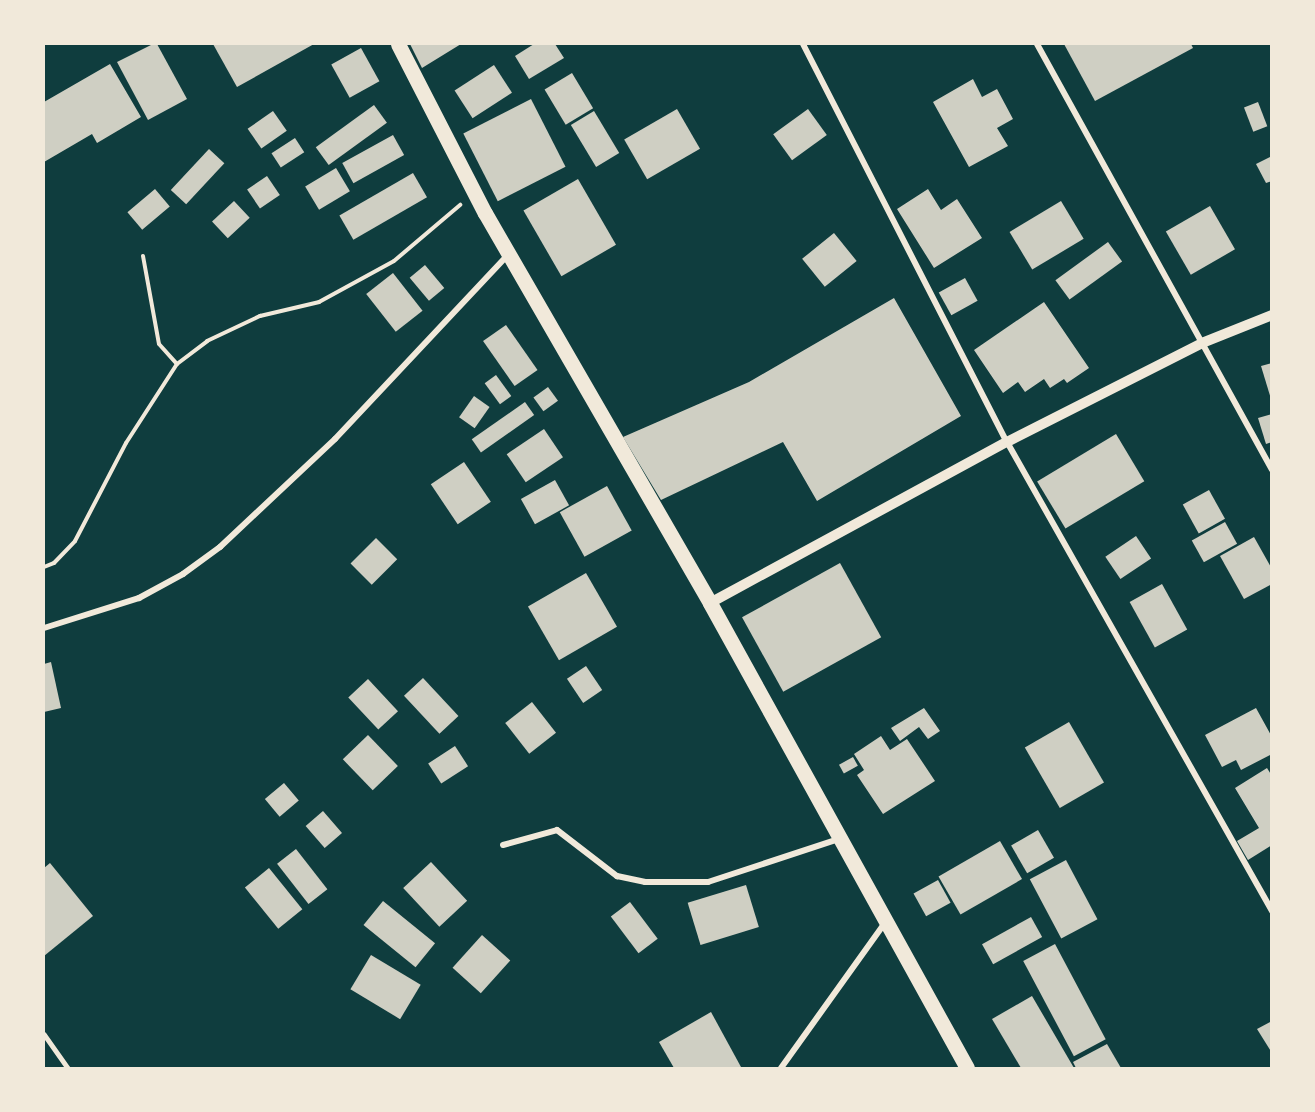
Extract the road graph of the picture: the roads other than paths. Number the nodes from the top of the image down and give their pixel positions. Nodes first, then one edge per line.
1 (398, 44) edge
2 (802, 44) edge
3 (1037, 44) edge
4 (508, 255) junction
5 (1272, 315) edge
6 (1202, 343) junction
7 (1007, 442) junction
8 (1272, 469) edge
9 (710, 603) junction
10 (44, 628) edge
11 (838, 839) junction
12 (503, 845) dead end
13 (1272, 911) edge
14 (885, 922) junction
15 (44, 1034) edge
16 (68, 1068) edge
17 (781, 1068) edge
18 (967, 1068) edge

1 - 4 main road
2 - 7 street
3 - 6 street
4 - 9 main road
4 - 10 street
5 - 6 street
6 - 7 street
6 - 8 street
7 - 9 street
7 - 13 street
9 - 11 main road
11 - 12 street
11 - 14 main road
14 - 17 street
14 - 18 main road
15 - 16 lane

